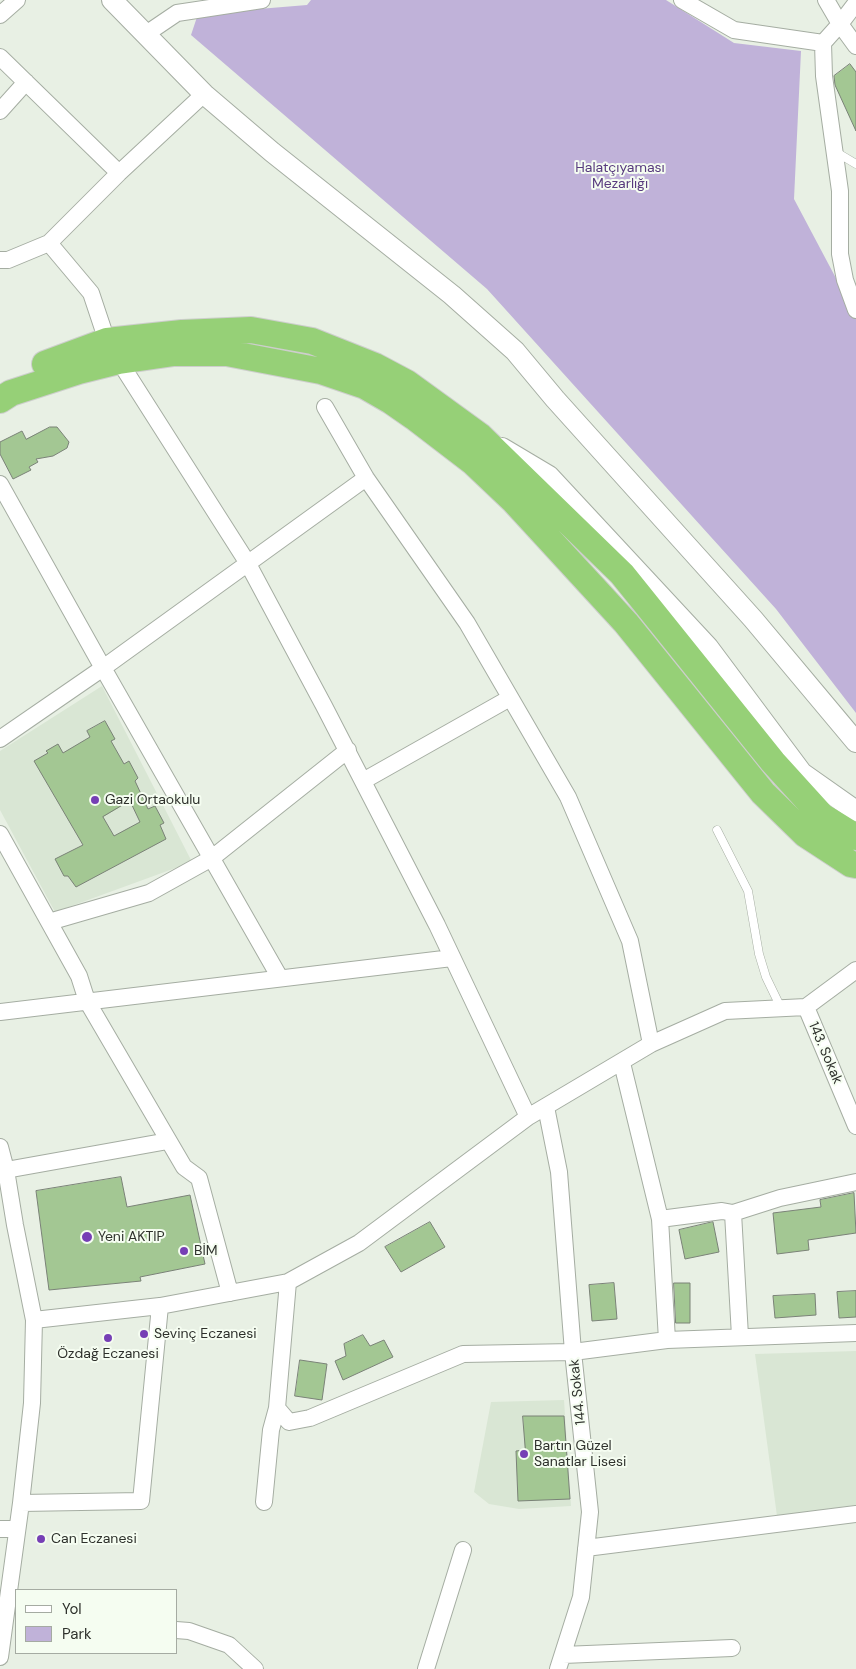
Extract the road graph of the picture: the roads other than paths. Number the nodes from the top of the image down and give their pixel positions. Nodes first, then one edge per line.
1 (17, 0) edge
2 (112, 0) edge
3 (262, 0) edge
4 (682, 0) edge
5 (826, 0) edge
6 (856, 3) edge
7 (0, 15) edge
8 (840, 24) junction
9 (146, 34) junction
10 (824, 43) junction
11 (856, 46) edge
12 (0, 57) edge
13 (26, 82) junction
14 (204, 94) junction
15 (0, 110) edge
16 (834, 151) junction
17 (856, 164) edge
18 (119, 173) junction
19 (49, 243) junction
20 (0, 260) edge
21 (856, 310) edge
22 (113, 351) junction
23 (0, 381) edge
24 (0, 400) edge
25 (324, 407) dead end
26 (474, 432) junction
27 (366, 478) junction
28 (0, 484) edge
29 (248, 562) junction
30 (103, 668) junction
31 (510, 698) junction
32 (0, 739) edge
33 (856, 742) edge
34 (348, 750) junction
35 (363, 781) junction
36 (856, 811) edge
37 (717, 830) dead end
38 (0, 834) edge
39 (856, 836) edge
40 (212, 858) junction
41 (856, 866) edge
42 (49, 922) junction
43 (452, 958) junction
44 (856, 970) edge
45 (280, 978) junction
46 (88, 1001) junction
47 (806, 1007) junction
48 (781, 1008) junction
49 (0, 1012) edge
50 (651, 1044) junction
51 (622, 1063) junction
52 (546, 1107) junction
53 (528, 1117) junction
54 (856, 1126) edge
55 (168, 1141) junction
56 (0, 1147) edge
57 (6, 1170) junction
58 (856, 1182) edge
59 (732, 1213) junction
60 (660, 1219) junction
61 (288, 1282) junction
62 (230, 1294) junction
63 (160, 1306) junction
64 (34, 1320) junction
65 (856, 1333) edge
66 (740, 1336) junction
67 (667, 1340) junction
68 (573, 1352) junction
69 (277, 1408) junction
70 (264, 1502) dead end
71 (21, 1503) junction
72 (856, 1514) edge
73 (0, 1529) edge
74 (17, 1529) junction
75 (586, 1548) junction
76 (463, 1550) dead end
77 (10, 1626) edge
78 (178, 1630) edge
79 (732, 1648) dead end
80 (0, 1657) edge
81 (560, 1662) edge
82 (255, 1669) edge
83 (426, 1669) edge

1 - 7 street
2 - 9 street
3 - 9 street
4 - 10 street
5 - 8 street
6 - 8 street
8 - 10 street
8 - 11 street
9 - 14 street
10 - 16 street
12 - 13 street
13 - 15 street
13 - 18 street
14 - 18 street
14 - 33 street
16 - 17 lane
16 - 21 street
18 - 19 street
19 - 20 street
19 - 22 street
22 - 23 highway
22 - 24 highway
22 - 26 highway
22 - 29 street
22 - 41 highway
25 - 27 street
26 - 36 street
26 - 39 highway
27 - 29 street
27 - 31 street
28 - 30 street
29 - 30 street
29 - 34 street
30 - 32 street
30 - 40 street
31 - 35 street
31 - 50 street
34 - 35 street
34 - 40 street
35 - 43 street
37 - 48 lane
38 - 42 street
40 - 42 street
40 - 45 street
42 - 46 street
43 - 45 street
43 - 53 street
44 - 47 street
45 - 46 street
46 - 49 street
46 - 55 street
47 - 48 street
47 - 54 street, 143. Sokak
48 - 50 street
50 - 51 street
51 - 52 street
51 - 60 street
52 - 53 street
52 - 68 street, 144. Sokak
53 - 61 street
55 - 57 street
55 - 62 street
56 - 57 street
57 - 64 street
58 - 59 street
59 - 60 street
59 - 66 street
60 - 67 street
61 - 62 street
61 - 69 street
62 - 63 street
63 - 64 street
63 - 71 street
64 - 71 street
65 - 66 street
66 - 67 street
67 - 68 street
68 - 69 street
68 - 75 street, 144. Sokak
69 - 70 street
71 - 74 street
72 - 75 street
73 - 74 street
74 - 77 street
75 - 81 street, 144. Sokak
76 - 83 street
77 - 80 street
78 - 82 street
79 - 81 street

